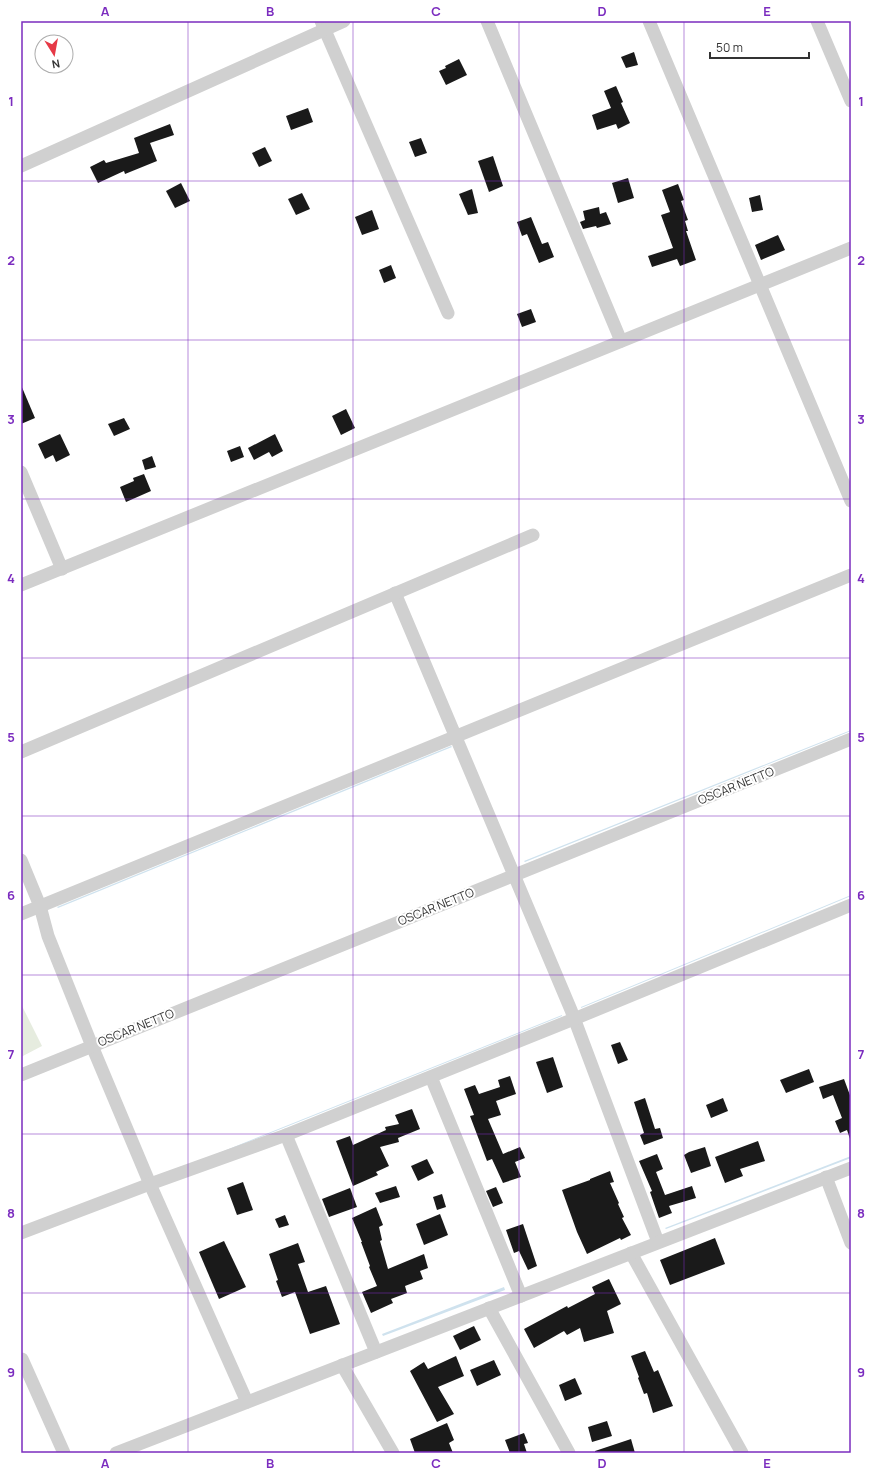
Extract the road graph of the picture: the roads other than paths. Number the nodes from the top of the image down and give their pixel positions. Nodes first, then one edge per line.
1 (344, 21) edge
2 (487, 21) edge
3 (649, 21) edge
4 (817, 21) edge
5 (323, 25) edge
6 (851, 101) edge
7 (21, 166) edge
8 (851, 248) edge
9 (761, 285) junction
10 (448, 313) dead end
11 (621, 341) junction
12 (21, 472) edge
13 (851, 501) edge
14 (533, 535) dead end
15 (62, 569) junction
16 (851, 575) edge
17 (21, 585) edge
18 (395, 593) junction
19 (455, 737) junction
20 (851, 739) edge
21 (21, 752) edge
22 (21, 860) edge
23 (514, 876) junction
24 (851, 905) edge
25 (40, 906) junction
26 (21, 914) edge
27 (574, 1019) junction
28 (92, 1046) junction
29 (21, 1075) edge
30 (431, 1077) junction
31 (286, 1135) junction
32 (851, 1168) edge
33 (826, 1177) junction
34 (150, 1184) junction
35 (21, 1233) edge
36 (658, 1242) junction
37 (851, 1243) edge
38 (631, 1253) junction
39 (521, 1296) junction
40 (489, 1308) junction
41 (376, 1352) junction
42 (22, 1358) dead end
43 (342, 1365) junction
44 (247, 1402) junction
45 (64, 1453) edge
46 (116, 1453) edge
47 (393, 1453) edge
48 (569, 1453) edge
49 (742, 1453) edge

1 - 5 street
2 - 11 street
3 - 9 street
4 - 6 street
5 - 7 street
5 - 10 street
8 - 9 street
9 - 11 street
9 - 13 street
11 - 15 street
12 - 15 street
14 - 18 street
15 - 17 street
16 - 19 street
18 - 19 street
18 - 21 street
19 - 23 street
19 - 25 street
20 - 23 street, OSCAR NETTO
22 - 25 street
23 - 27 street
23 - 28 street, OSCAR NETTO
24 - 27 street
25 - 26 street
25 - 28 street
27 - 30 street
27 - 36 street
28 - 29 street, OSCAR NETTO
28 - 34 street
30 - 31 street
30 - 39 street
31 - 34 street
31 - 41 street
32 - 33 street
33 - 36 street
33 - 37 street
34 - 35 street
34 - 44 street
36 - 38 street
38 - 39 street
38 - 49 street
39 - 40 street
40 - 41 street
40 - 48 street
41 - 43 street
42 - 45 street
43 - 44 street
43 - 47 street
44 - 46 street

